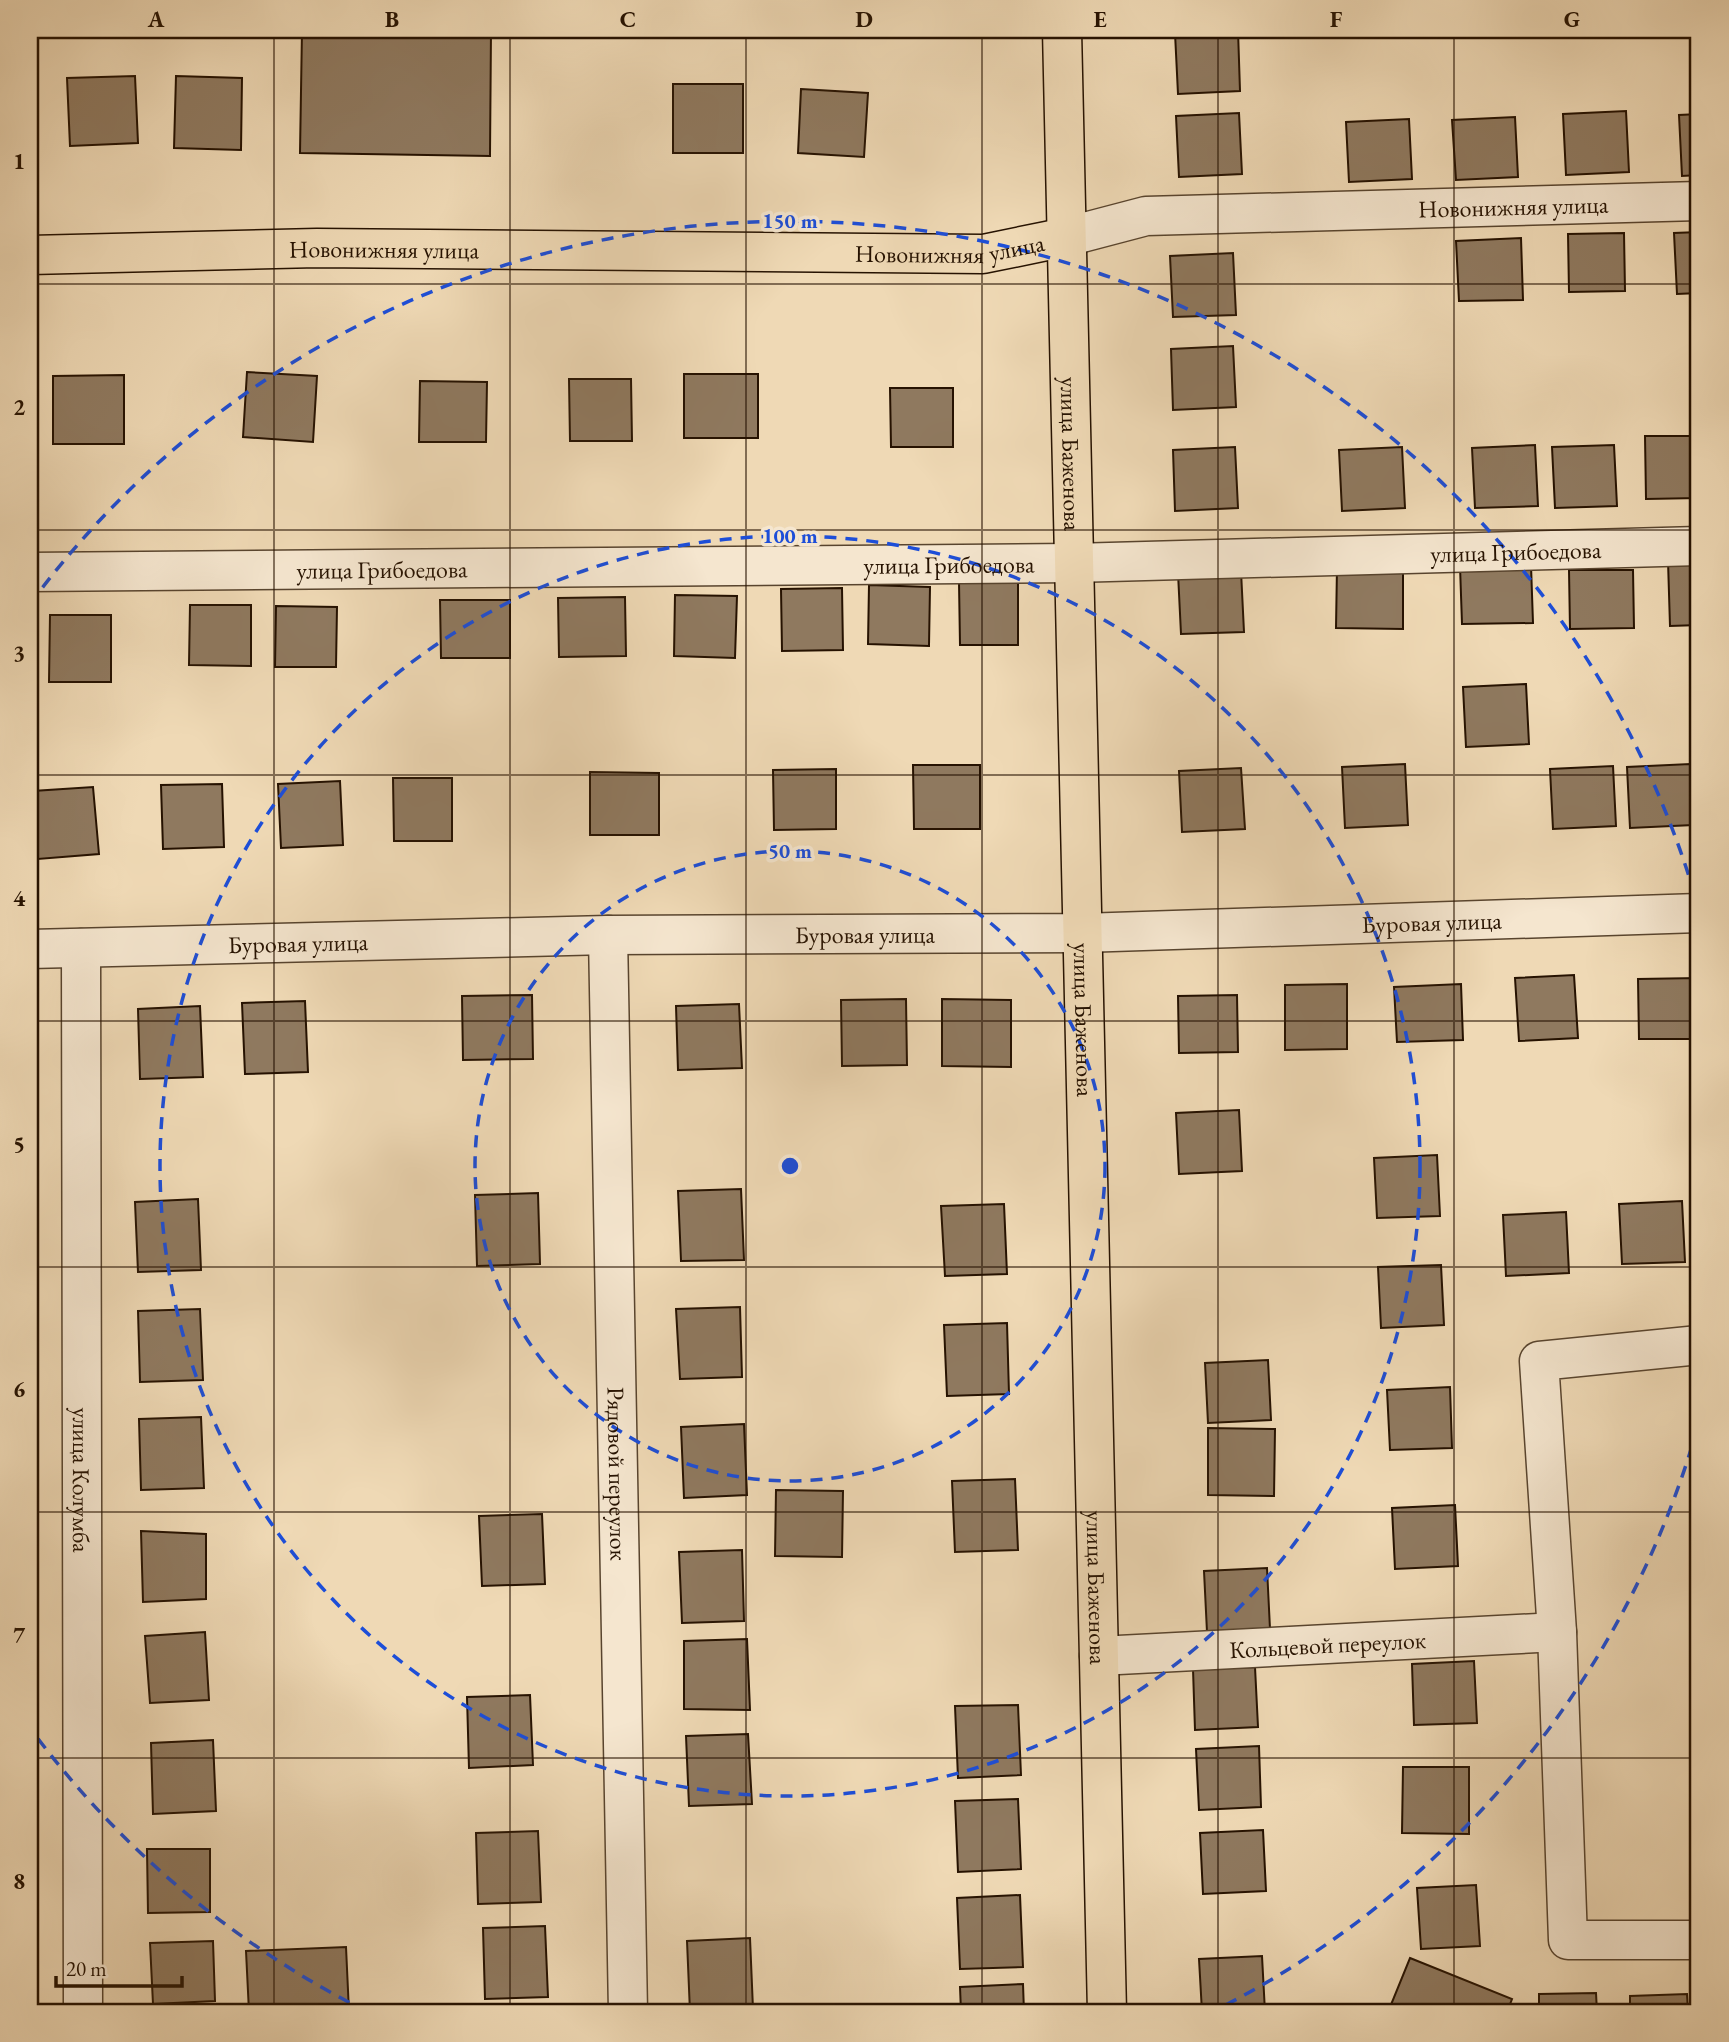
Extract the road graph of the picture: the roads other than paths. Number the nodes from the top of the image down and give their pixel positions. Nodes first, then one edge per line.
1 (1062, 30) edge
2 (1699, 201) edge
3 (1066, 237) junction
4 (30, 255) edge
5 (1699, 546) edge
6 (1073, 563) junction
7 (30, 572) edge
8 (1699, 913) edge
9 (1082, 933) junction
10 (608, 935) junction
11 (81, 948) junction
12 (30, 949) edge
13 (1699, 1345) edge
14 (1557, 1632) junction
15 (1099, 1656) junction
16 (1699, 1940) edge
17 (83, 2012) edge
18 (628, 2012) edge
19 (1107, 2012) edge

1 - 3 main road, улица Баженова
2 - 3 street, Новонижняя улица
3 - 4 main road, Новонижняя улица
3 - 6 main road, улица Баженова
5 - 6 street, улица Грибоедова
6 - 7 street, улица Грибоедова
6 - 9 main road, улица Баженова
8 - 9 street, Буровая улица
9 - 10 street, Буровая улица
9 - 15 main road, улица Баженова
10 - 11 street, Буровая улица
10 - 18 street, Рядовой переулок
11 - 12 street, Буровая улица
11 - 17 street, улица Колумба
13 - 14 street
14 - 15 street, Кольцевой переулок
14 - 16 street
15 - 19 main road, улица Баженова

